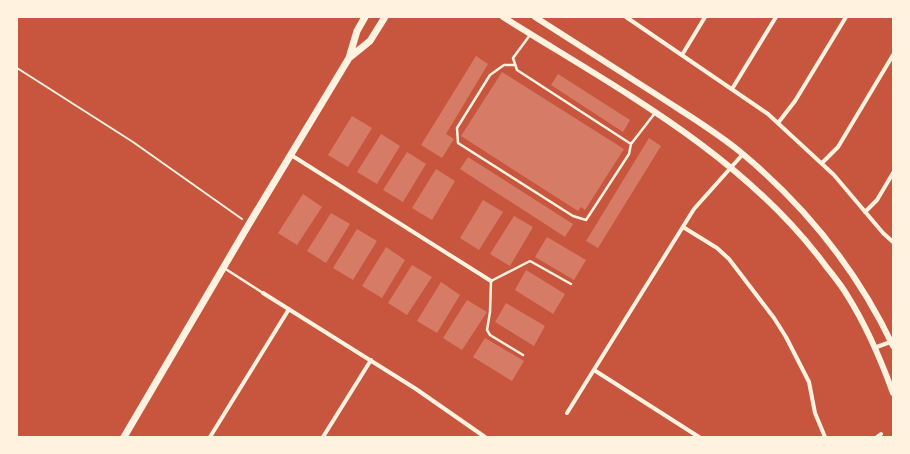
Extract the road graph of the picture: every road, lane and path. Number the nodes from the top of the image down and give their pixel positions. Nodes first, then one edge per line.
1 (365, 17) edge
2 (384, 17) edge
3 (503, 17) edge
4 (535, 17) edge
5 (626, 17) edge
6 (635, 17) edge
7 (705, 17) edge
8 (776, 17) edge
9 (846, 17) edge
10 (632, 22) junction
11 (530, 34) junction
12 (682, 55) junction
13 (893, 55) edge
14 (349, 58) junction
15 (516, 65) junction
16 (17, 68) edge
17 (732, 89) junction
18 (655, 113) junction
19 (778, 124) junction
20 (631, 144) junction
21 (743, 154) junction
22 (291, 155) junction
23 (822, 163) junction
24 (731, 167) junction
25 (893, 173) edge
26 (864, 212) junction
27 (249, 224) junction
28 (683, 227) junction
29 (893, 242) edge
30 (223, 268) junction
31 (491, 281) junction
32 (571, 284) dead end
33 (263, 293) joint
34 (289, 309) junction
35 (892, 343) edge
36 (874, 348) junction
37 (523, 355) dead end
38 (371, 360) junction
39 (594, 370) junction
40 (893, 393) edge
41 (567, 413) dead end
42 (124, 437) edge
43 (210, 437) edge
44 (324, 437) edge
45 (485, 437) edge
46 (699, 437) edge
47 (825, 437) edge

1 - 14 main road
2 - 14 main road
3 - 11 street
4 - 21 street
5 - 10 street
6 - 10 street
7 - 12 street
8 - 17 street
9 - 19 street
10 - 12 street
11 - 15 lane
11 - 18 street
12 - 17 street
13 - 23 street
14 - 22 main road
15 - 20 lane
15 - 20 lane
16 - 27 path
17 - 19 street
18 - 20 lane
18 - 24 street
19 - 23 street
21 - 24 street
21 - 35 street
22 - 27 main road
22 - 31 street
23 - 26 street
24 - 28 street
24 - 36 street
25 - 26 street
26 - 29 street
27 - 30 main road
28 - 39 street
28 - 47 street
30 - 33 lane
30 - 42 main road
31 - 32 lane
31 - 37 lane
33 - 34 street
34 - 38 street
34 - 43 street
35 - 36 street
36 - 40 street
38 - 44 street
38 - 45 street
39 - 41 street
39 - 46 street

